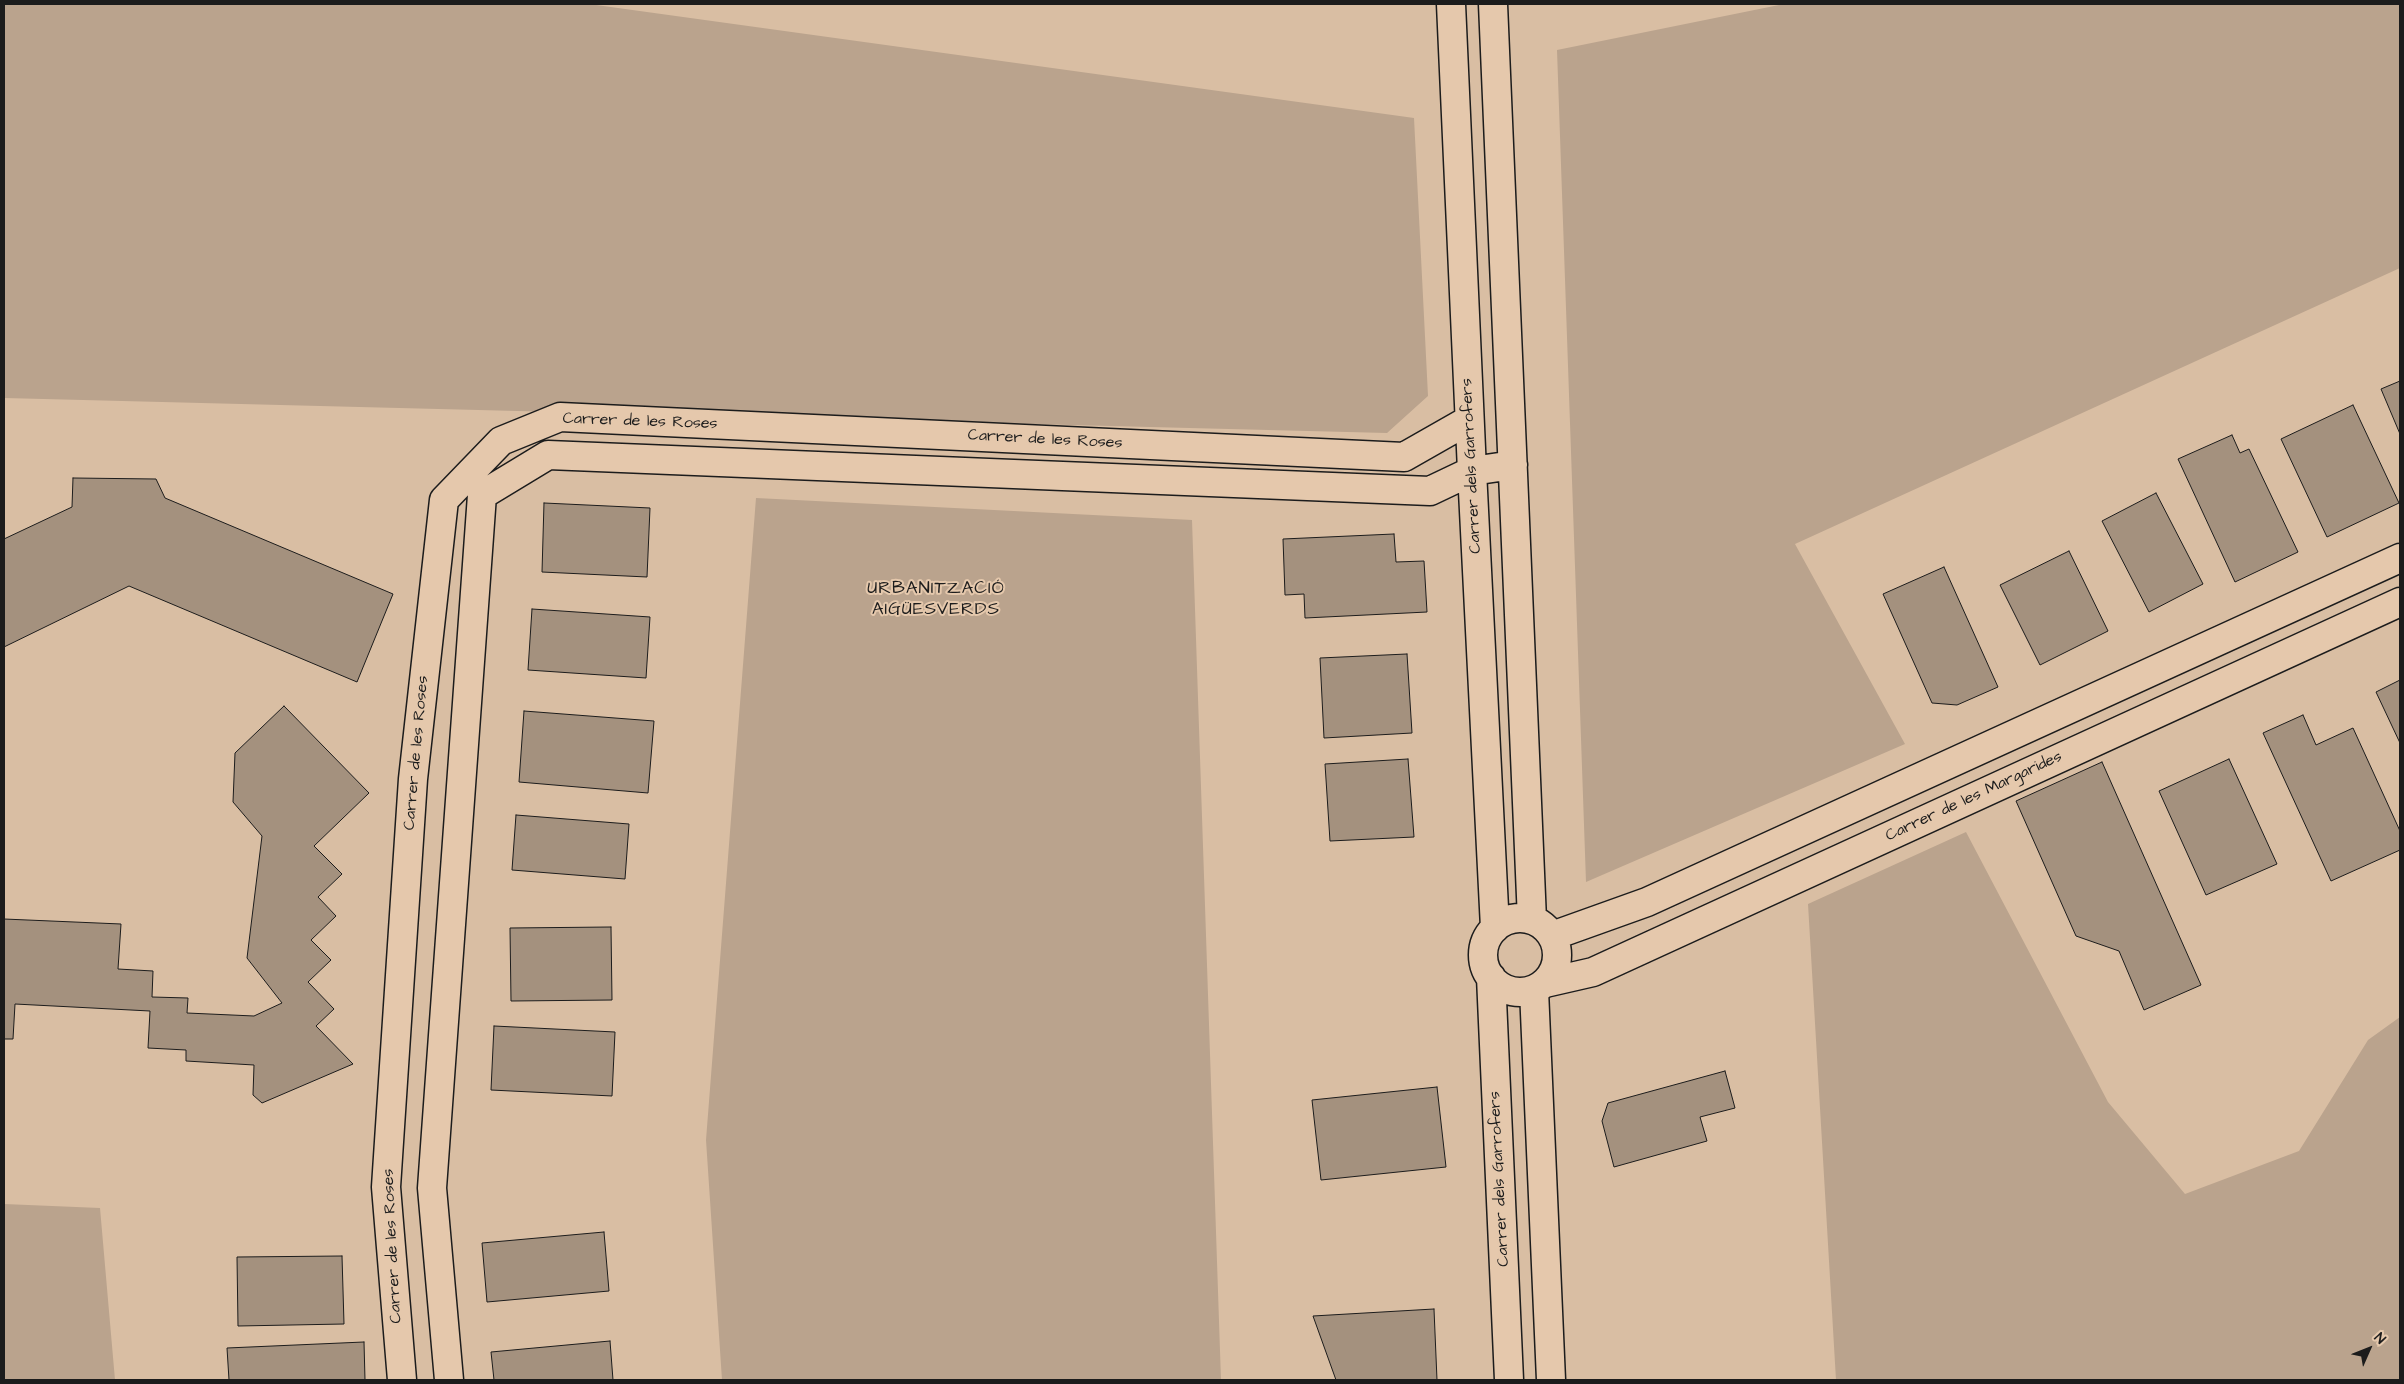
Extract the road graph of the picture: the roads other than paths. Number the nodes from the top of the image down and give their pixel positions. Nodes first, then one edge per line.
1 (1451, 4) edge
2 (1493, 4) edge
3 (1469, 420) junction
4 (1513, 465) junction
5 (1472, 471) junction
6 (2400, 558) edge
7 (2400, 602) edge
8 (1495, 928) junction
9 (1542, 928) junction
10 (1490, 977) junction
11 (1539, 987) junction
12 (402, 1380) edge
13 (448, 1380) edge
14 (1509, 1380) edge
15 (1551, 1380) edge

1 - 3 street, Carrer dels Garrofers
2 - 4 street
3 - 5 street, Carrer dels Garrofers
3 - 12 street, Carrer de les Roses
4 - 5 street
4 - 9 street
5 - 8 street, Carrer dels Garrofers
5 - 13 street
6 - 9 street
7 - 11 street, Carrer de les Margarides
8 - 9 street
8 - 10 street
9 - 11 street
10 - 11 street
10 - 14 street, Carrer dels Garrofers
11 - 15 street

